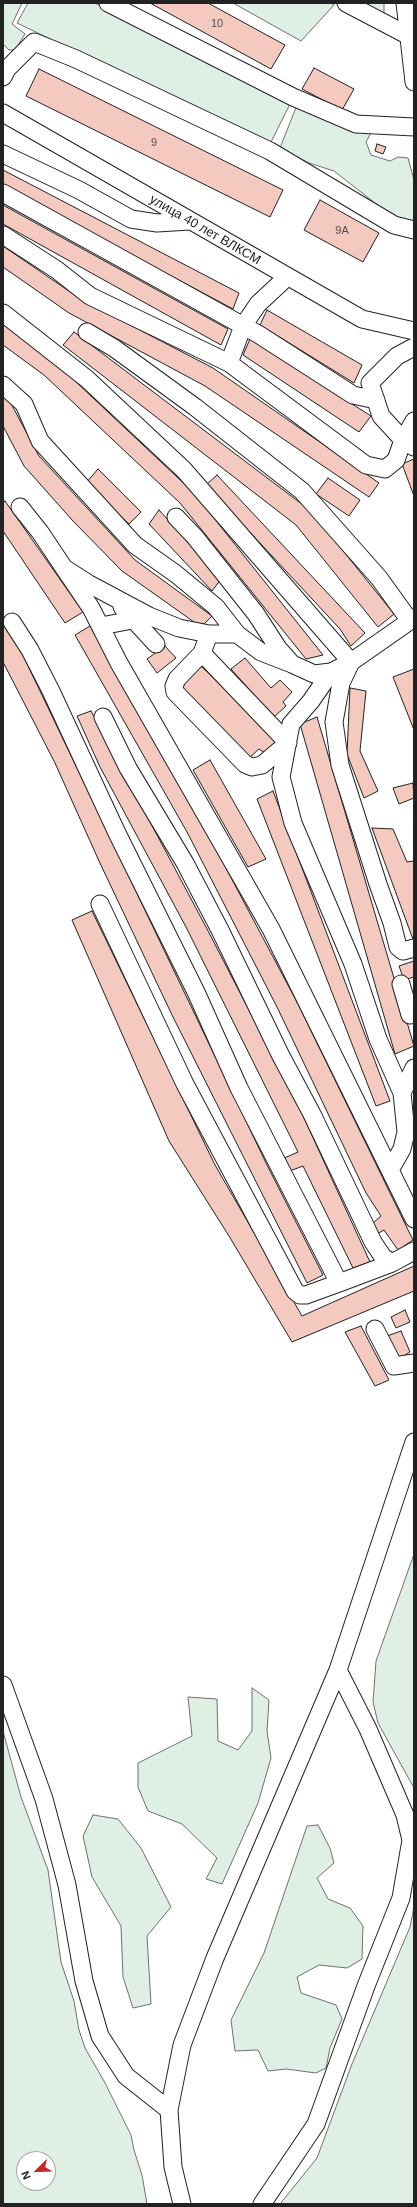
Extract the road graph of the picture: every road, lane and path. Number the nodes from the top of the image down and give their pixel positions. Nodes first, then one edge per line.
1 (108, 3) edge
2 (346, 3) edge
3 (405, 3) edge
4 (410, 24) edge
5 (3, 77) edge
6 (414, 82) edge
7 (3, 113) edge
8 (414, 126) edge
9 (3, 154) edge
10 (3, 193) edge
11 (190, 221) junction
12 (414, 230) edge
13 (3, 235) edge
14 (287, 277) junction
15 (3, 313) edge
16 (243, 326) junction
17 (87, 332) dead end
18 (414, 338) edge
19 (229, 363) junction
20 (3, 385) edge
21 (376, 400) junction
22 (414, 421) edge
23 (408, 443) edge
24 (20, 506) dead end
25 (176, 517) dead end
26 (64, 568) junction
27 (141, 618) junction
28 (412, 620) edge
29 (12, 622) dead end
30 (101, 626) junction
31 (209, 634) junction
32 (237, 634) junction
33 (156, 644) dead end
34 (202, 654) junction
35 (351, 662) junction
36 (292, 664) junction
37 (331, 672) junction
38 (103, 717) dead end
39 (288, 743) junction
40 (100, 904) dead end
41 (414, 948) edge
42 (400, 984) dead end
43 (414, 1014) edge
44 (414, 1068) edge
45 (402, 1093) junction
46 (390, 1170) junction
47 (414, 1219) edge
48 (414, 1251) edge
49 (392, 1263) junction
50 (339, 1283) junction
51 (375, 1329) dead end
52 (414, 1363) edge
53 (414, 1442) edge
54 (338, 1670) junction
55 (3, 1685) edge
56 (169, 2110) junction
57 (182, 2204) edge
58 (262, 2204) edge

1 - 8 street
2 - 4 street
3 - 4 street
4 - 6 street
5 - 12 street
7 - 11 street, улица 40 лет ВЛКСМ
9 - 11 street
10 - 16 street
11 - 14 street, улица 40 лет ВЛКСМ
13 - 19 street
14 - 16 street
14 - 18 street, улица 40 лет ВЛКСМ
15 - 35 street
16 - 19 street
16 - 21 street
17 - 28 street
18 - 21 street
19 - 23 street
20 - 32 street
21 - 23 street
22 - 23 street
24 - 26 street
25 - 36 street
26 - 27 street
26 - 30 street
27 - 30 street
27 - 31 street
27 - 33 street
28 - 35 street
29 - 50 street
30 - 46 street
31 - 32 street
31 - 34 street
32 - 36 street
34 - 39 street
34 - 39 street
35 - 37 street
35 - 41 street
36 - 37 street
37 - 39 street
38 - 49 street
39 - 45 street
40 - 50 street
42 - 43 street
44 - 45 street
45 - 46 street
46 - 47 street
48 - 49 street
49 - 50 street
51 - 52 street
53 - 54 street
54 - 56 street
54 - 58 street
55 - 56 street
56 - 57 street

